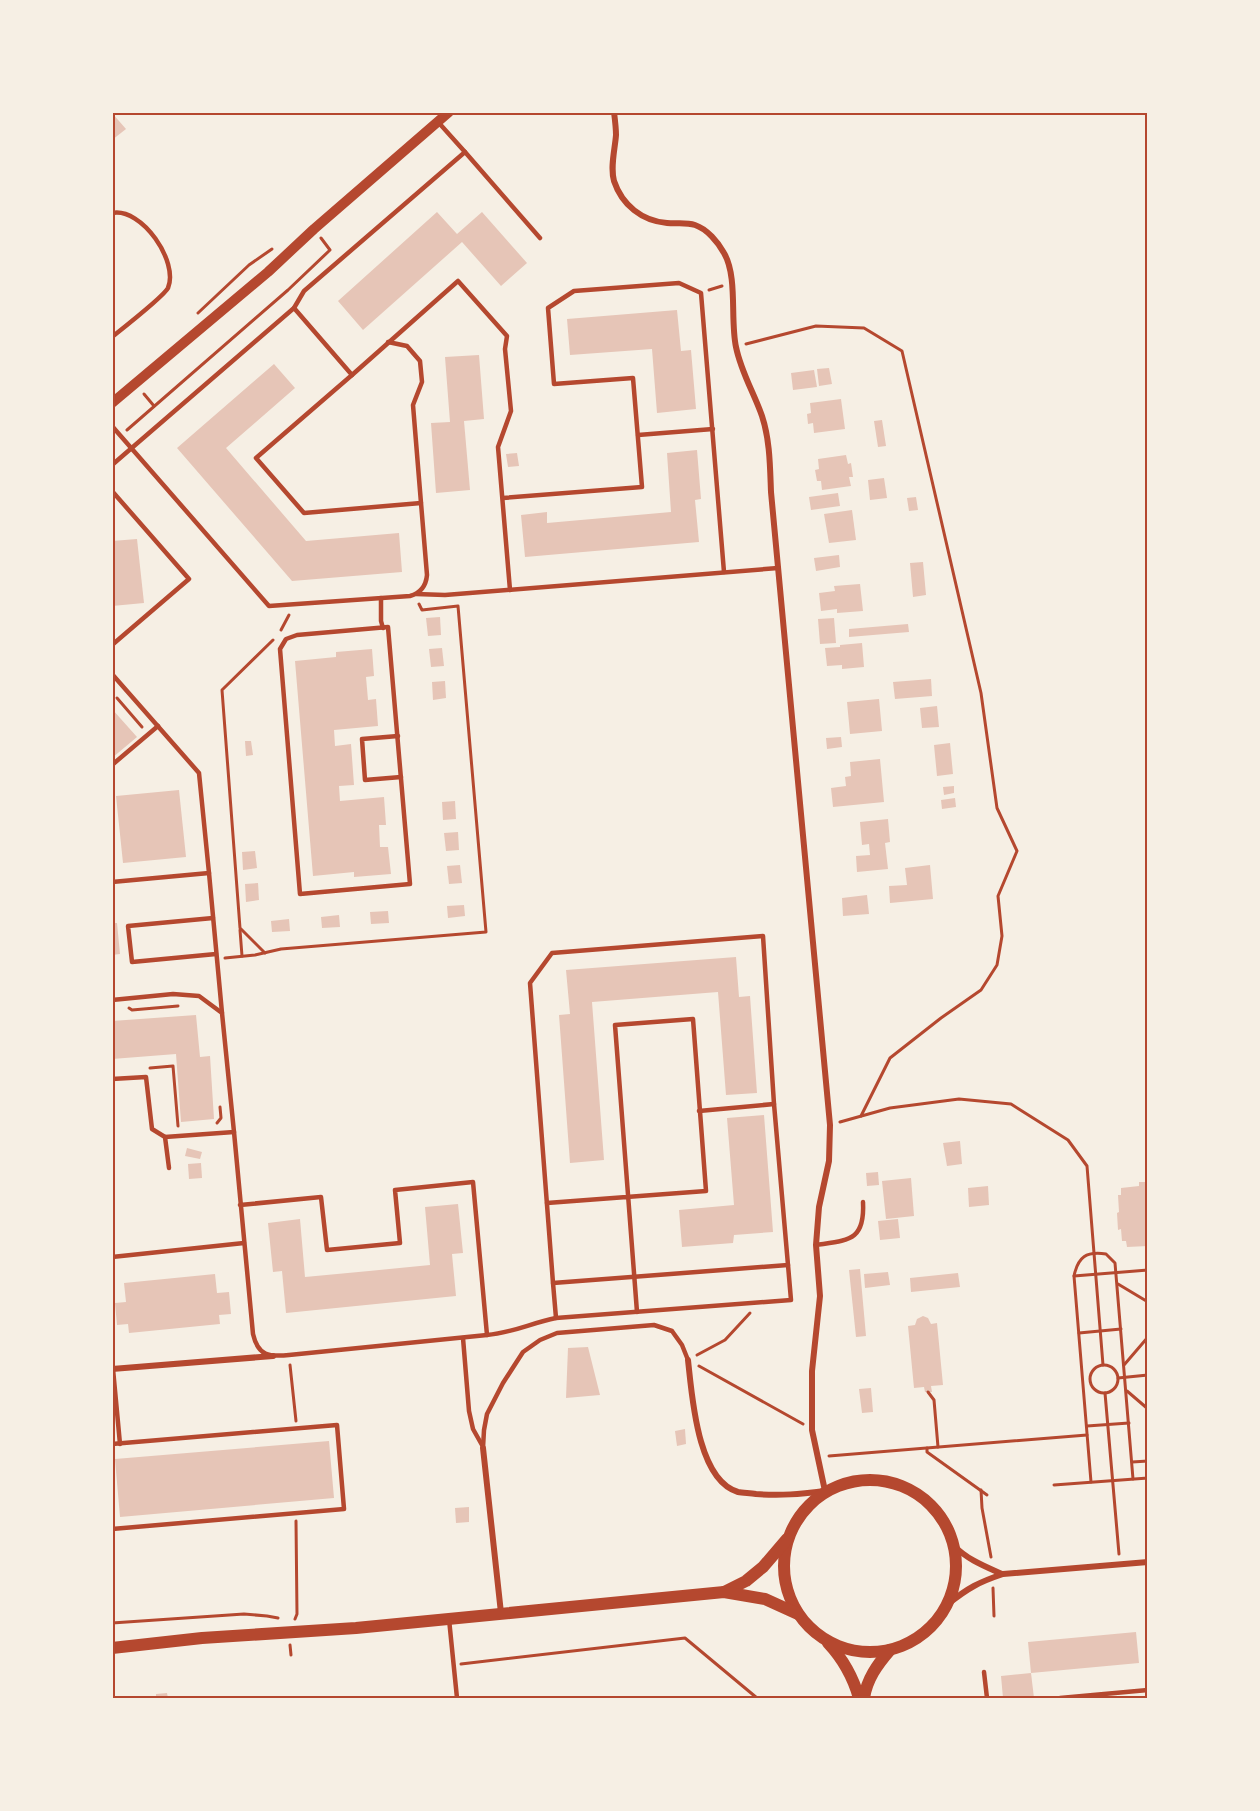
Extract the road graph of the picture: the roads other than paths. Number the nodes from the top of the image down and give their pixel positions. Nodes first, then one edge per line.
1 (449, 112) edge
2 (614, 112) edge
3 (438, 122) junction
4 (465, 152) junction
5 (112, 213) edge
6 (540, 238) dead end
7 (294, 308) junction
8 (112, 337) edge
9 (388, 342) junction
10 (352, 375) junction
11 (112, 403) edge
12 (112, 426) edge
13 (713, 429) junction
14 (638, 435) junction
15 (132, 448) junction
16 (112, 465) edge
17 (112, 491) edge
18 (503, 498) junction
19 (422, 503) junction
20 (778, 568) junction
21 (724, 572) junction
22 (510, 590) junction
23 (416, 594) junction
24 (381, 598) junction
25 (383, 628) junction
26 (112, 645) edge
27 (112, 674) edge
28 (158, 726) junction
29 (398, 736) junction
30 (112, 765) edge
31 (401, 777) junction
32 (208, 873) junction
33 (112, 882) edge
34 (213, 918) junction
35 (216, 956) junction
36 (112, 1000) edge
37 (222, 1013) junction
38 (112, 1079) edge
39 (774, 1104) junction
40 (699, 1111) junction
41 (234, 1132) junction
42 (165, 1137) junction
43 (169, 1168) dead end
44 (628, 1197) junction
45 (863, 1202) dead end
46 (547, 1203) junction
47 (240, 1205) junction
48 (244, 1244) junction
49 (816, 1245) junction
50 (112, 1257) edge
51 (788, 1265) junction
52 (634, 1277) junction
53 (553, 1283) junction
54 (637, 1312) junction
55 (556, 1318) junction
56 (487, 1335) junction
57 (463, 1338) junction
58 (273, 1356) junction
59 (687, 1360) joint
60 (113, 1369) edge
61 (112, 1444) edge
62 (120, 1444) junction
63 (483, 1448) junction
64 (825, 1491) junction
65 (112, 1529) edge
66 (787, 1539) junction
67 (954, 1545) junction
68 (1147, 1562) edge
69 (1148, 1571) edge
70 (1003, 1574) junction
71 (724, 1592) junction
72 (948, 1604) junction
73 (501, 1613) junction
74 (798, 1614) junction
75 (449, 1619) junction
76 (825, 1640) junction
77 (112, 1648) edge
78 (890, 1650) junction
79 (984, 1672) dead end
80 (1148, 1690) edge
81 (456, 1698) edge
82 (859, 1698) edge
83 (864, 1698) edge
84 (987, 1698) edge
85 (1060, 1698) edge

1 - 3 street
2 - 20 street
3 - 4 lane
3 - 11 street
4 - 6 lane
4 - 7 lane
5 - 8 lane
7 - 10 lane
7 - 15 lane
9 - 10 lane
9 - 18 lane
9 - 19 lane
10 - 19 lane
12 - 15 lane
13 - 14 lane
13 - 14 lane
13 - 21 lane
14 - 18 lane
15 - 16 lane
15 - 24 lane
17 - 26 lane
18 - 22 lane
19 - 23 lane
20 - 21 lane
20 - 49 street
21 - 22 lane
22 - 23 lane
23 - 24 lane
24 - 25 lane
25 - 29 lane
25 - 31 lane
27 - 28 lane
28 - 30 lane
28 - 32 lane
29 - 31 lane
29 - 31 lane
32 - 33 lane
32 - 34 lane
34 - 35 lane
34 - 35 lane
35 - 37 lane
36 - 37 lane
37 - 41 lane
38 - 42 lane
39 - 40 lane
39 - 46 lane
39 - 51 lane
40 - 44 lane
40 - 44 lane
41 - 42 lane
41 - 47 lane
42 - 43 lane
44 - 46 lane
44 - 52 lane
45 - 49 lane
46 - 53 lane
47 - 48 lane
47 - 56 lane
48 - 50 lane
48 - 58 lane
49 - 64 street
51 - 52 lane
51 - 54 lane
52 - 53 lane
52 - 54 lane
53 - 55 lane
54 - 55 lane
55 - 56 lane
56 - 57 lane
57 - 58 lane
57 - 63 lane
58 - 60 street
59 - 63 lane
59 - 64 street
60 - 62 lane
61 - 62 lane
62 - 65 lane
63 - 73 street
64 - 66 main road
64 - 67 main road
66 - 71 main road
66 - 74 main road
67 - 70 street
67 - 72 main road
68 - 69 lane
68 - 70 street
70 - 72 street
71 - 73 main road
71 - 74 main road
72 - 78 main road
73 - 75 main road
74 - 76 main road
75 - 77 main road
75 - 81 lane
76 - 78 main road
76 - 82 main road
78 - 83 main road
79 - 84 lane
80 - 85 lane

